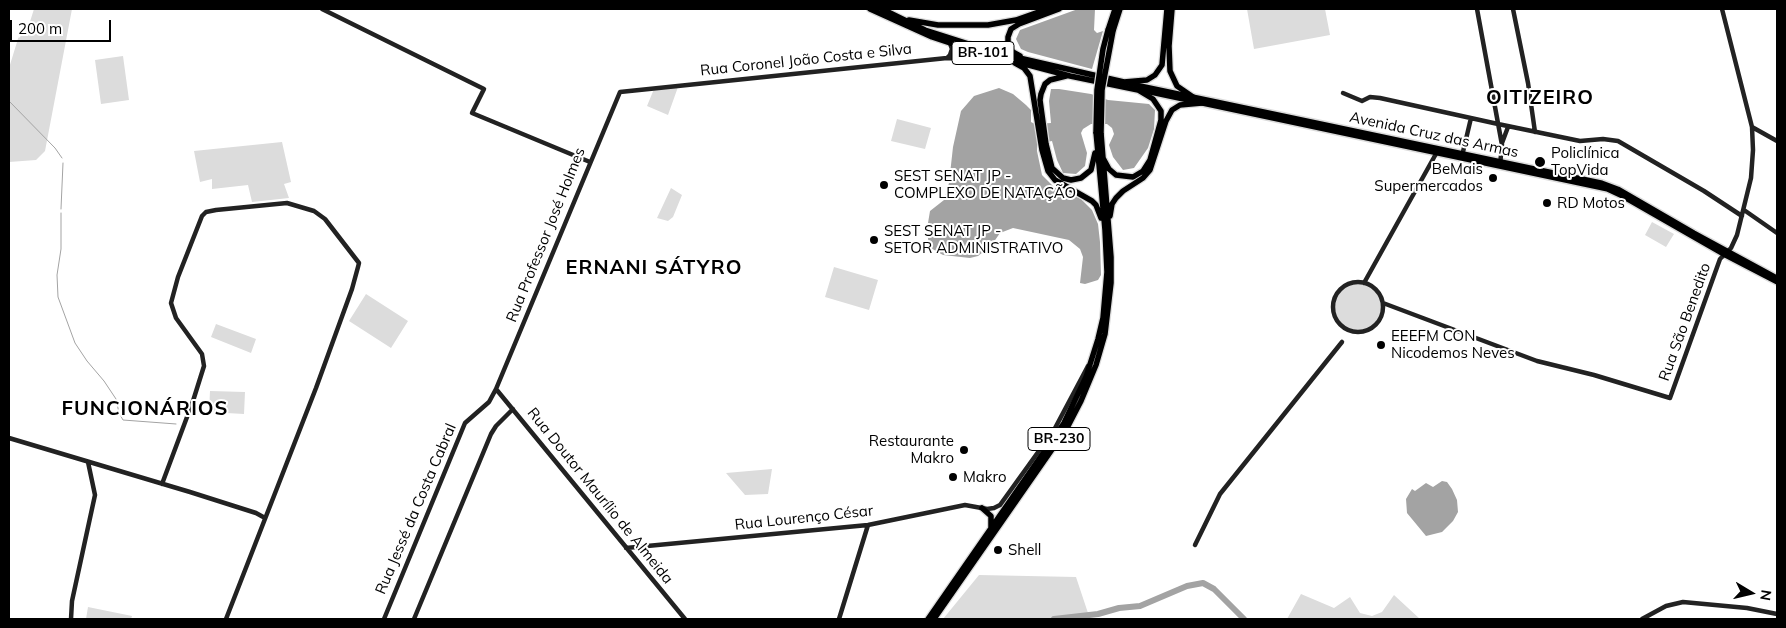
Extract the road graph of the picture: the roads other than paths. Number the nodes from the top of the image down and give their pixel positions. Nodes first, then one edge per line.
1 (322, 9) edge
2 (870, 9) edge
3 (882, 9) edge
4 (1047, 9) edge
5 (1059, 9) edge
6 (1114, 9) edge
7 (1120, 9) edge
8 (1167, 9) edge
9 (1172, 9) edge
10 (1477, 9) edge
11 (1513, 9) edge
12 (1722, 9) edge
13 (902, 19) junction
14 (1110, 30) junction
15 (950, 43) junction
16 (995, 56) junction
17 (946, 58) junction
18 (1011, 60) junction
19 (1031, 61) junction
20 (1070, 76) junction
21 (1124, 82) junction
22 (1138, 90) junction
23 (620, 92) joint
24 (1343, 93) dead end
25 (1193, 97) junction
26 (1202, 102) junction
27 (1471, 118) junction
28 (1041, 123) junction
29 (1498, 124) junction
30 (1508, 127) junction
31 (1752, 127) junction
32 (1535, 132) junction
33 (1098, 133) junction
34 (1096, 141) junction
35 (1777, 141) edge
36 (1044, 144) junction
37 (1502, 145) junction
38 (1436, 152) junction
39 (1102, 154) junction
40 (1463, 156) junction
41 (590, 162) junction
42 (1500, 164) junction
43 (1744, 210) junction
44 (1742, 216) junction
45 (1107, 230) junction
46 (1777, 233) edge
47 (1726, 253) junction
48 (1777, 278) edge
49 (1777, 282) edge
50 (1364, 283) junction
51 (1383, 302) junction
52 (1342, 342) dead end
53 (1092, 362) junction
54 (496, 389) junction
55 (512, 409) junction
56 (9, 438) edge
57 (88, 462) junction
58 (162, 484) junction
59 (982, 508) junction
60 (265, 518) junction
61 (868, 525) junction
62 (990, 530) junction
63 (1195, 544) dead end
64 (626, 548) junction
65 (1777, 614) edge
66 (72, 619) edge
67 (226, 619) edge
68 (384, 619) edge
69 (414, 619) edge
70 (685, 619) edge
71 (839, 619) edge
72 (928, 619) edge
73 (934, 619) edge
74 (1642, 619) edge

1 - 41 street
2 - 15 highway, BR-101
3 - 13 highway, BR-101
4 - 13 highway
5 - 19 highway
6 - 14 highway
7 - 14 highway
8 - 21 highway
9 - 25 highway
10 - 29 street
11 - 32 street
12 - 31 street, Rua São Benedito
13 - 19 highway, BR-101
14 - 33 highway, bridge
15 - 16 highway, BR-101
15 - 17 street
16 - 17 street, Rua Coronel João Costa e Silva
16 - 18 highway, BR-101
17 - 23 street, Rua Coronel João Costa e Silva
18 - 20 highway, BR-101
18 - 28 highway
19 - 21 highway, BR-101
20 - 22 highway, BR-101
20 - 28 highway
21 - 25 main road, Avenida Cruz das Armas
22 - 26 main road, Avenida Cruz das Armas
22 - 39 highway, BR-101
23 - 41 street, Rua Professor José Holmes
24 - 27 street
25 - 40 main road, Avenida Cruz das Armas
26 - 38 main road, Avenida Cruz das Armas
26 - 45 highway
27 - 29 street
27 - 40 street
28 - 36 highway
29 - 30 street
29 - 37 street
30 - 32 street
30 - 37 street
31 - 35 street
31 - 43 street, Rua São Benedito
32 - 44 street
33 - 34 highway, BR-230
33 - 39 highway
34 - 36 highway
34 - 45 highway, BR-230
36 - 45 highway
37 - 42 street
38 - 40 main road, Avenida Cruz das Armas
38 - 50 street
39 - 45 highway, BR-230
40 - 42 main road, Avenida Cruz das Armas
41 - 54 street, Rua Professor José Holmes
42 - 47 main road, Avenida Cruz das Armas
43 - 44 street, Rua São Benedito
43 - 46 street
44 - 47 street, Rua São Benedito
45 - 53 highway, BR-230
45 - 73 highway, BR-230
47 - 48 main road, Avenida Cruz das Armas
47 - 49 main road, Avenida Cruz das Armas
47 - 51 street, Rua São Benedito
50 - 51 street
50 - 51 street
52 - 63 street
53 - 59 street
53 - 62 highway, BR-230
54 - 55 street, Rua Doutor Maurílio de Almeida
54 - 68 street, Rua Jessé da Costa Cabral
55 - 64 street, Rua Doutor Maurílio de Almeida
55 - 69 street
56 - 57 street
57 - 58 street
57 - 66 street
58 - 60 street
58 - 60 street
59 - 61 street, Rua Lourenço César
59 - 62 highway
60 - 67 street
61 - 64 street, Rua Lourenço César
61 - 71 street
62 - 72 highway, BR-230
64 - 70 street, Rua Doutor Maurílio de Almeida
65 - 74 street

